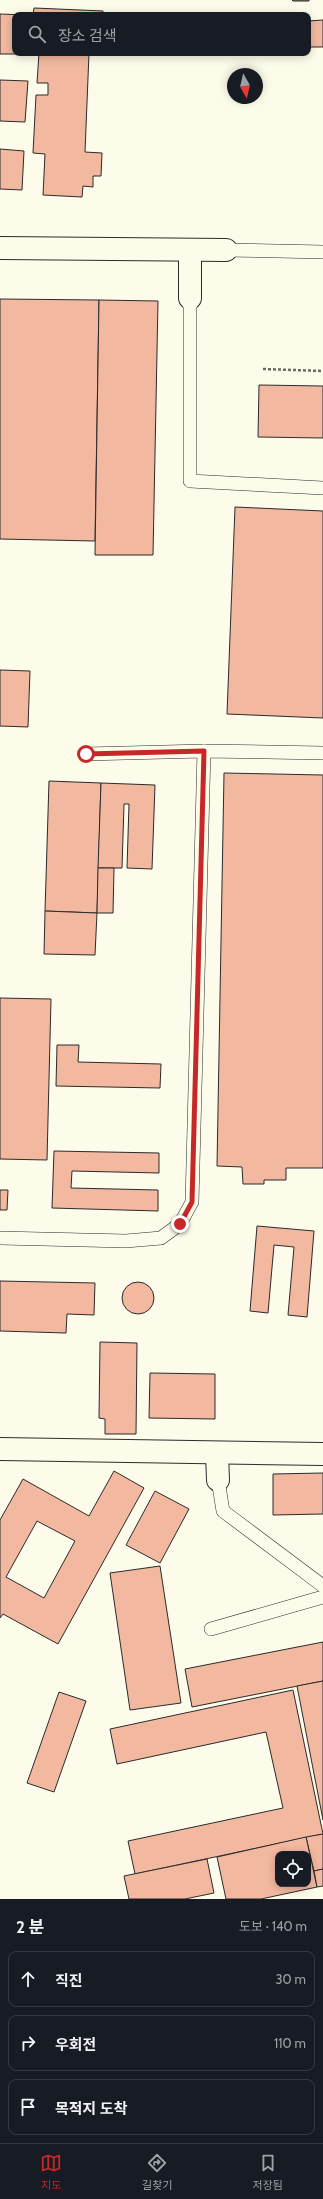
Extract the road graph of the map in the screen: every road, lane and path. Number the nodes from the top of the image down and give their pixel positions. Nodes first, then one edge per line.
1 (0, 248) edge
2 (190, 250) junction
3 (226, 250) joint
4 (323, 252) edge
5 (190, 298) joint
6 (263, 369) dead end
7 (323, 371) edge
8 (323, 488) edge
9 (204, 751) junction
10 (323, 753) edge
11 (86, 754) dead end
12 (0, 1238) edge
13 (0, 1449) edge
14 (217, 1453) junction
15 (323, 1454) edge
16 (218, 1480) joint
17 (323, 1586) edge
18 (323, 1597) edge
19 (211, 1629) dead end

1 - 2 street
2 - 3 street
2 - 5 street
3 - 4 lane
5 - 8 lane
6 - 7 path
9 - 10 lane
9 - 11 lane
9 - 12 lane
13 - 14 street
14 - 15 street
14 - 16 street
16 - 17 lane
18 - 19 lane

